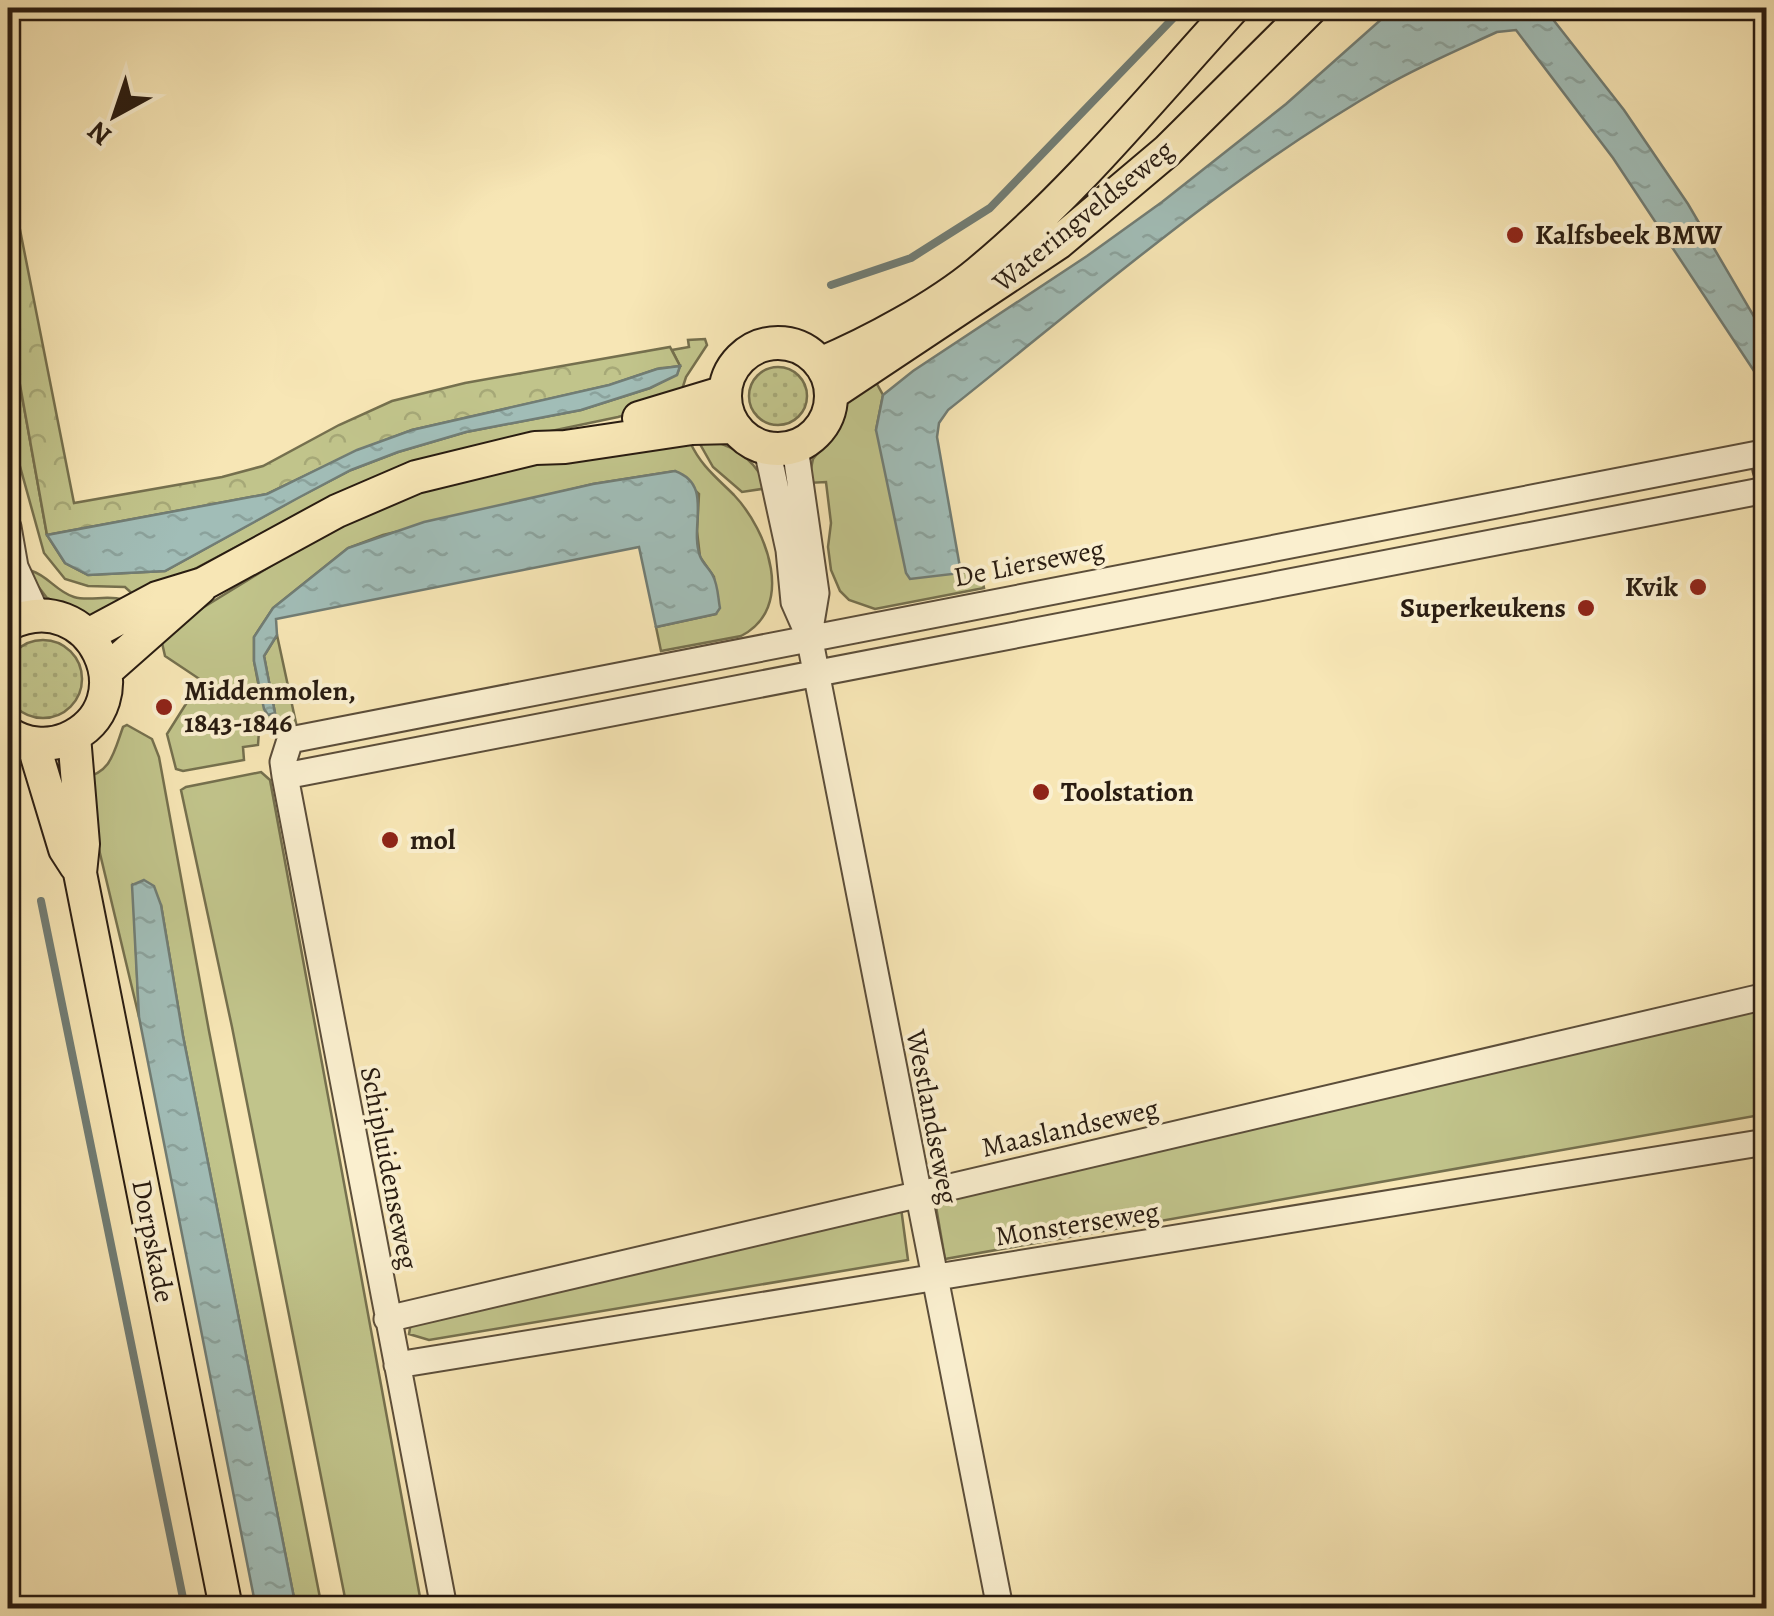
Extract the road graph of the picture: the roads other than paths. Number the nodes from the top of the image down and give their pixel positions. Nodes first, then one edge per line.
1 (1233, 8) edge
2 (1311, 8) edge
3 (826, 379) junction
4 (725, 392) junction
5 (734, 427) junction
6 (535, 448) junction
7 (781, 448) junction
8 (1766, 470) edge
9 (1766, 490) edge
10 (8, 527) edge
11 (203, 584) junction
12 (22, 620) edge
13 (88, 635) junction
14 (808, 636) junction
15 (106, 671) junction
16 (815, 673) junction
17 (74, 736) junction
18 (20, 738) edge
19 (290, 740) joint
20 (284, 776) junction
21 (80, 873) junction
22 (1766, 996) edge
23 (1766, 1142) edge
24 (916, 1195) junction
25 (934, 1277) junction
26 (388, 1319) junction
27 (396, 1364) junction
28 (226, 1608) edge
29 (444, 1608) edge
30 (1000, 1608) edge

1 - 3 main road, Wateringveldseweg
2 - 3 main road, Wateringveldseweg
3 - 4 main road
3 - 7 main road
4 - 5 main road
4 - 6 main road
5 - 6 main road
5 - 7 main road
6 - 11 main road
7 - 14 street, Westlandseweg
8 - 14 street, De Lierseweg
9 - 16 street
10 - 12 street
11 - 13 main road
11 - 15 main road
12 - 13 main road
13 - 15 main road
14 - 16 street, Westlandseweg
14 - 19 street, De Lierseweg
15 - 17 main road
16 - 20 street
16 - 24 street, Westlandseweg
17 - 18 main road
17 - 21 main road, Dorpskade
18 - 21 main road, Dorpskade
19 - 20 street, Schipluidenseweg
20 - 26 street, Schipluidenseweg
21 - 28 main road, Dorpskade
22 - 24 street, Maaslandseweg
23 - 25 street, Monsterseweg
24 - 25 street, Westlandseweg
24 - 26 street, Maaslandseweg
25 - 27 street, Monsterseweg
25 - 30 street, Westlandseweg
26 - 27 street, Schipluidenseweg
27 - 29 street, Schipluidenseweg

